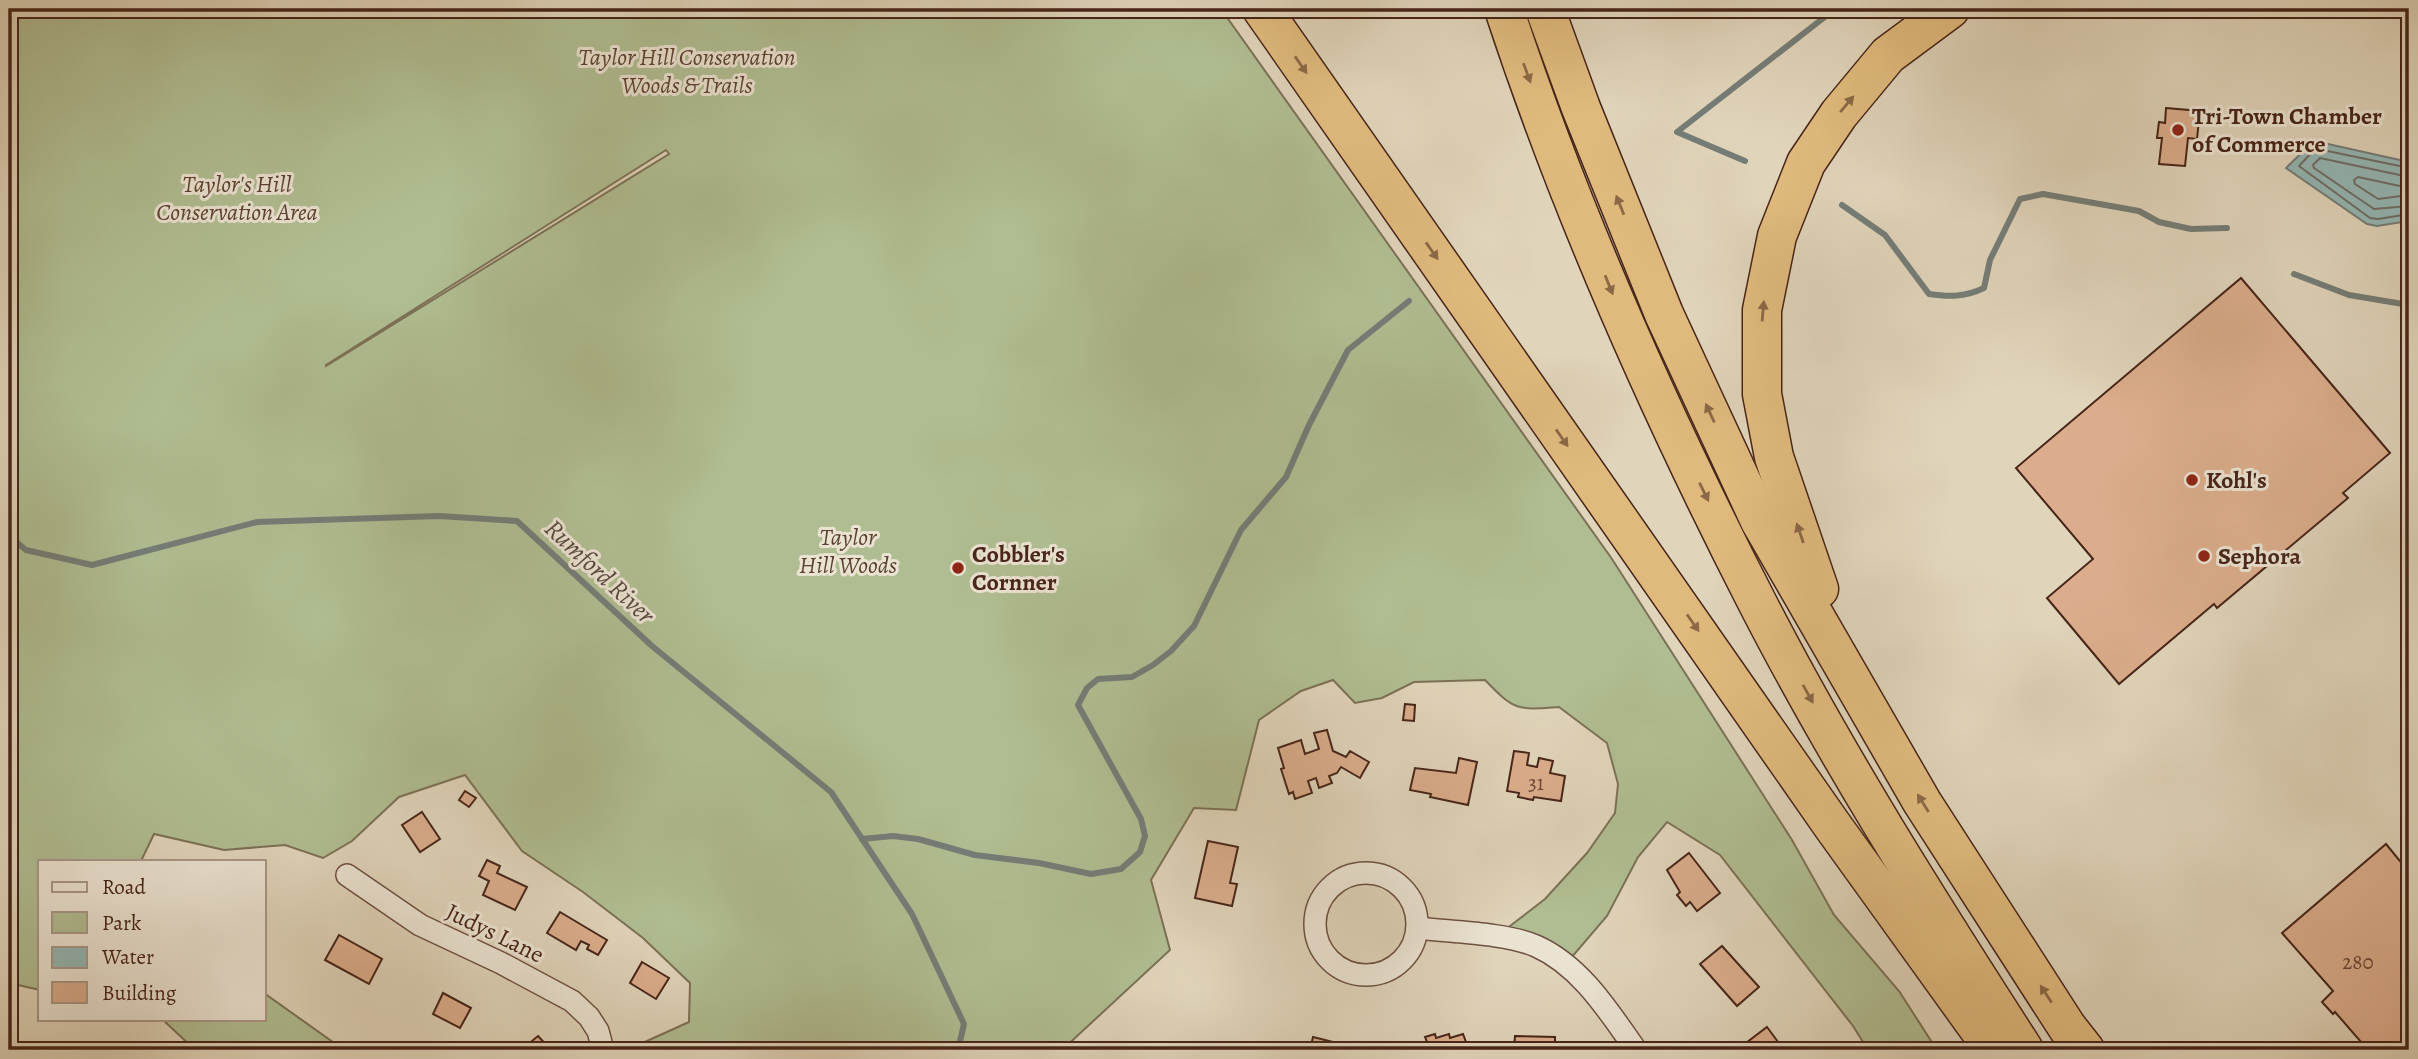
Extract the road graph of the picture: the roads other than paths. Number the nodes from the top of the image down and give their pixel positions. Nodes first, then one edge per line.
1 (1262, 9) edge
2 (1504, 9) edge
3 (1545, 9) edge
4 (1950, 9) edge
5 (1882, 732) junction
6 (347, 875) dead end
7 (1418, 928) junction
8 (603, 1050) edge
9 (1636, 1050) edge
10 (1994, 1050) edge
11 (2024, 1050) edge
12 (2085, 1050) edge

1 -> 10 highway
2 -> 11 highway
5 -> 3 highway
5 -> 4 highway
12 -> 5 highway
6 - 8 street, Judys Lane
7 - 7 street
7 - 9 street

